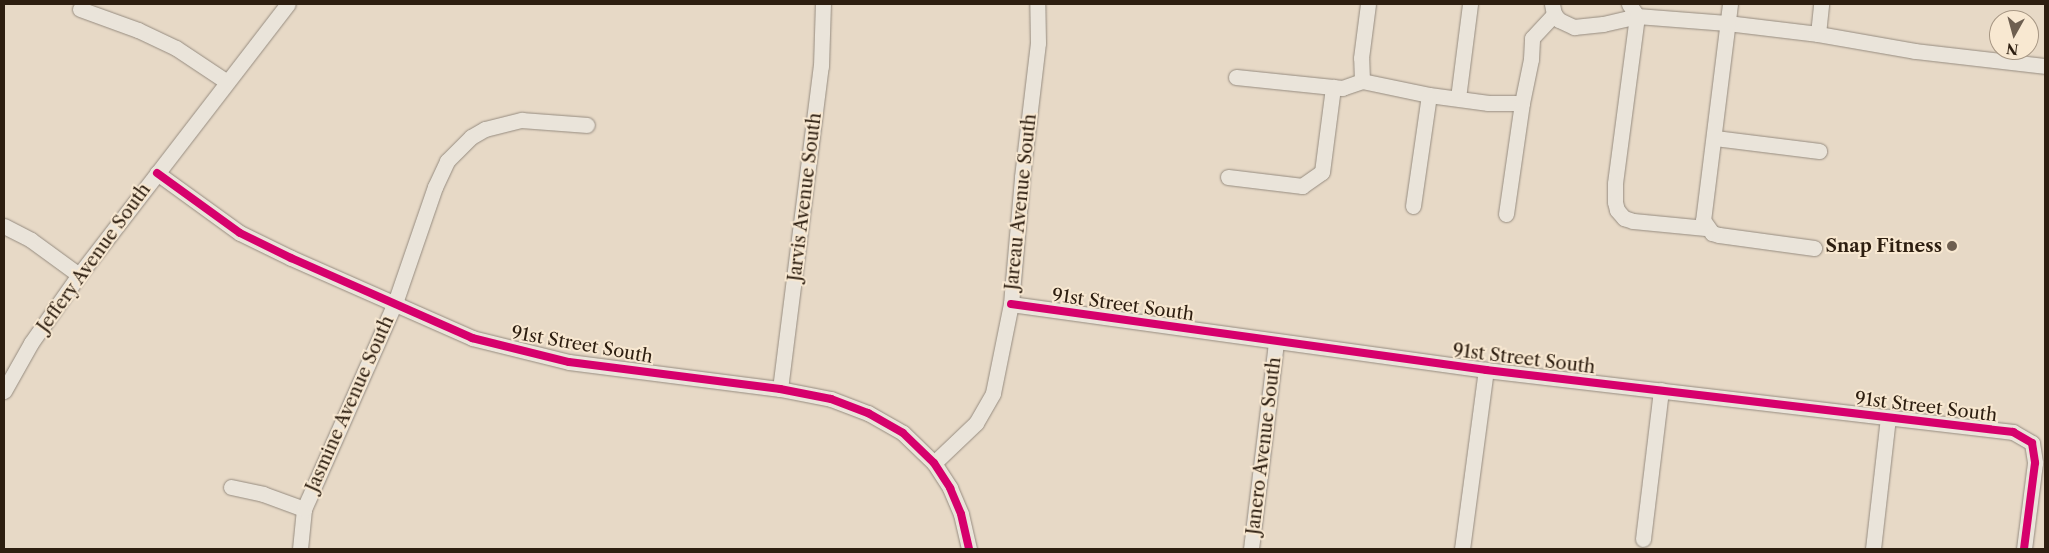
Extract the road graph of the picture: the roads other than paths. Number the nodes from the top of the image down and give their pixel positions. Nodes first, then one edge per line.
1 (288, 4) edge
2 (823, 4) edge
3 (1037, 4) edge
4 (1368, 4) edge
5 (1470, 4) edge
6 (1730, 4) edge
7 (1821, 4) edge
8 (80, 9) dead end
9 (1553, 9) edge
10 (1633, 10) edge
11 (1728, 23) junction
12 (1818, 34) junction
13 (2045, 66) edge
14 (1236, 77) dead end
15 (1362, 81) junction
16 (227, 82) junction
17 (1333, 87) junction
18 (1428, 95) junction
19 (1458, 98) junction
20 (1522, 103) junction
21 (587, 125) dead end
22 (1715, 138) junction
23 (1819, 151) dead end
24 (157, 173) junction
25 (1228, 177) dead end
26 (1413, 206) dead end
27 (1506, 214) dead end
28 (4, 226) edge
29 (1706, 228) junction
30 (1814, 248) dead end
31 (79, 275) junction
32 (395, 303) junction
33 (1011, 304) junction
34 (1276, 342) junction
35 (1486, 370) junction
36 (780, 389) junction
37 (1661, 390) junction
38 (4, 391) edge
39 (1888, 417) junction
40 (934, 463) junction
41 (231, 487) dead end
42 (304, 509) junction
43 (1643, 539) dead end
44 (300, 549) edge
45 (969, 549) edge
46 (1252, 549) edge
47 (1462, 549) edge
48 (1873, 549) edge
49 (2024, 549) edge

1 - 16 street, Jeffery Avenue South
2 - 36 street, Jarvis Avenue South
3 - 33 street, Jareau Avenue South
4 - 15 street
5 - 19 street
6 - 11 street
7 - 12 street
8 - 16 street
9 - 10 street
9 - 20 street
10 - 11 street
10 - 29 street
11 - 12 street
11 - 22 street
12 - 13 street
14 - 17 street
15 - 17 street
15 - 18 street
16 - 24 street, Jeffery Avenue South
17 - 25 street
18 - 19 street
18 - 26 street
19 - 20 street
20 - 27 street
21 - 32 street, Jasmine Avenue South
22 - 23 street
22 - 29 street
24 - 31 street, Jeffery Avenue South
24 - 32 street, 91st Street South
28 - 31 street
29 - 30 street
31 - 38 street, Jeffery Avenue South
32 - 36 street, 91st Street South
32 - 42 street, Jasmine Avenue South
33 - 34 street, 91st Street South
33 - 40 street, Jareau Avenue South
34 - 35 street, 91st Street South
34 - 46 street, Janero Avenue South
35 - 37 street, 91st Street South
35 - 47 street
36 - 40 street, 91st Street South
37 - 39 street, 91st Street South
37 - 43 street
39 - 48 street
39 - 49 street, 91st Street South
40 - 45 street
41 - 42 street, Jasmine Avenue South
42 - 44 street, Jasmine Avenue South

